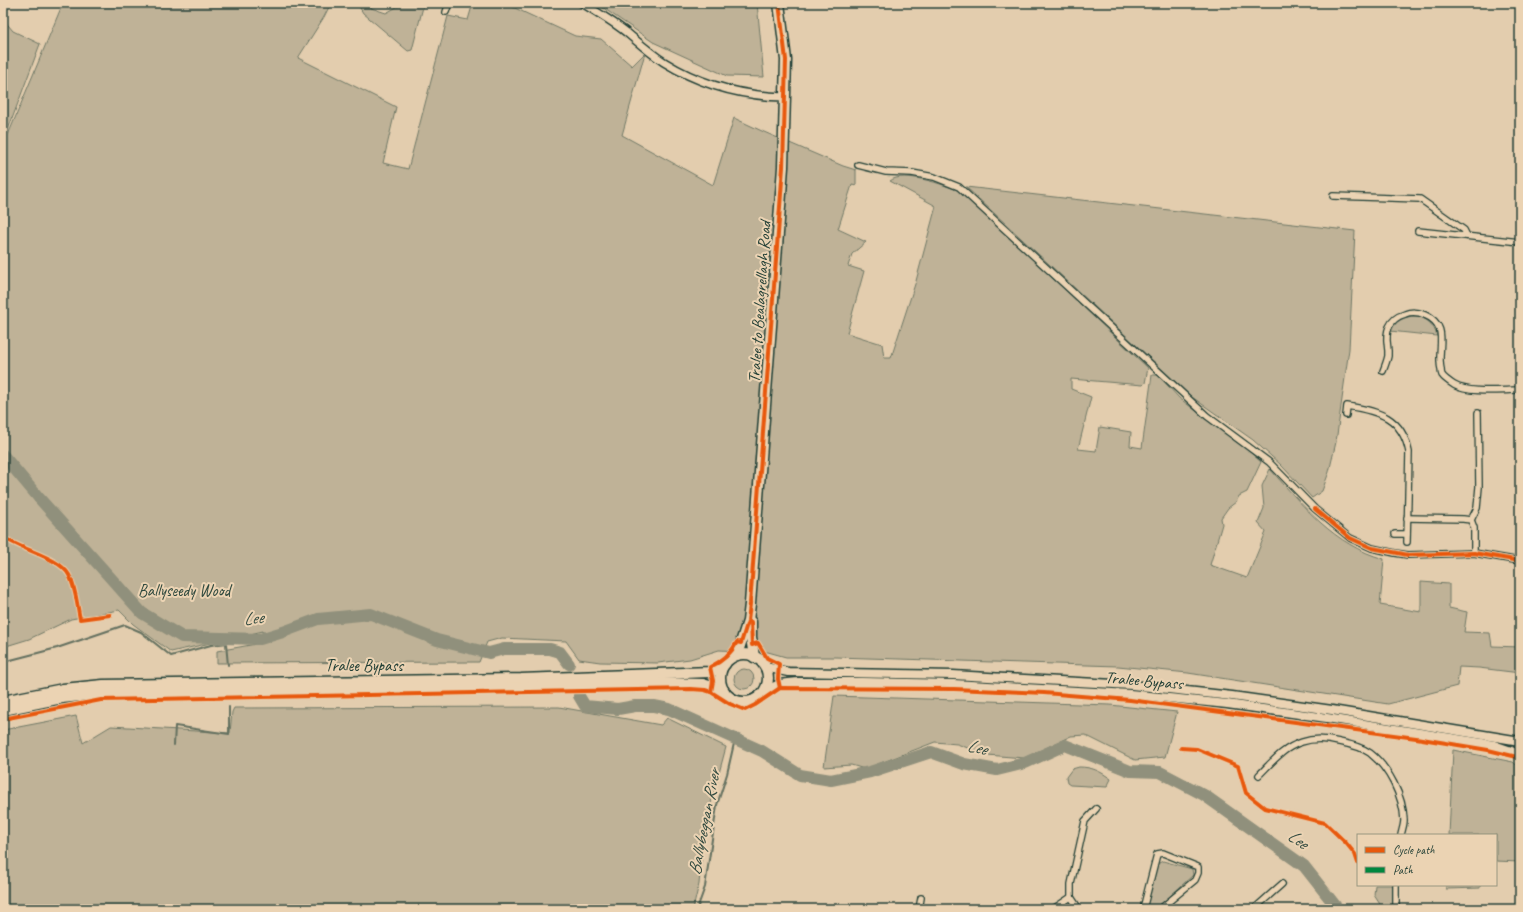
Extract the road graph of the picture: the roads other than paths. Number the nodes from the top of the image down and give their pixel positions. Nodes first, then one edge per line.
1 (449, 3) edge
2 (582, 3) edge
3 (780, 3) edge
4 (446, 12) dead end
5 (785, 97) junction
6 (858, 165) dead end
7 (1333, 196) dead end
8 (1418, 231) dead end
9 (1468, 236) junction
10 (1520, 242) edge
11 (1383, 371) dead end
12 (1520, 390) edge
13 (1478, 413) dead end
14 (1346, 415) dead end
15 (1407, 518) junction
16 (1471, 520) junction
17 (1396, 534) dead end
18 (1407, 534) junction
19 (1407, 542) dead end
20 (1474, 553) junction
21 (1520, 561) edge
22 (750, 604) junction
23 (737, 655) junction
24 (754, 656) junction
25 (725, 664) junction
26 (765, 667) junction
27 (585, 680) junction
28 (563, 681) junction
29 (724, 691) junction
30 (763, 692) junction
31 (3, 701) edge
32 (3, 710) edge
33 (1520, 741) edge
34 (1520, 754) edge
35 (1259, 775) dead end
36 (1096, 809) dead end
37 (1401, 834) edge
38 (1282, 884) dead end
39 (1396, 886) edge
40 (1070, 897) junction
41 (921, 898) dead end
42 (919, 909) edge
43 (1053, 909) edge
44 (1079, 909) edge
45 (1143, 909) edge
46 (1160, 909) edge
47 (1254, 909) edge
48 (1396, 909) edge

1 - 4 street
2 - 5 street
3 - 5 highway, Tralee to Bealagrellagh Road
5 - 22 highway, Tralee to Bealagrellagh Road
6 - 20 street
7 - 9 street
8 - 9 street
9 - 10 street
11 - 12 street
13 - 16 street
14 - 15 street
15 - 16 street
15 - 18 street
16 - 20 street
17 - 18 street
18 - 19 street
20 - 21 street
22 - 23 highway, Tralee to Bealagrellagh Road
22 - 24 highway, Tralee to Bealagrellagh Road
23 - 24 highway
23 - 25 highway
24 - 26 highway
25 - 27 highway, Tralee Bypass
25 - 29 highway
26 - 30 highway
26 - 33 main road, Tralee Bypass
27 - 28 highway, Tralee Bypass
27 - 29 highway, Tralee Bypass
28 - 31 highway, Tralee Bypass
28 - 32 highway, Tralee Bypass
29 - 30 highway
30 - 34 main road, Tralee Bypass
35 - 37 street
36 - 40 street
38 - 47 street
39 - 48 street
40 - 43 street
40 - 44 street
41 - 42 street
45 - 46 street

